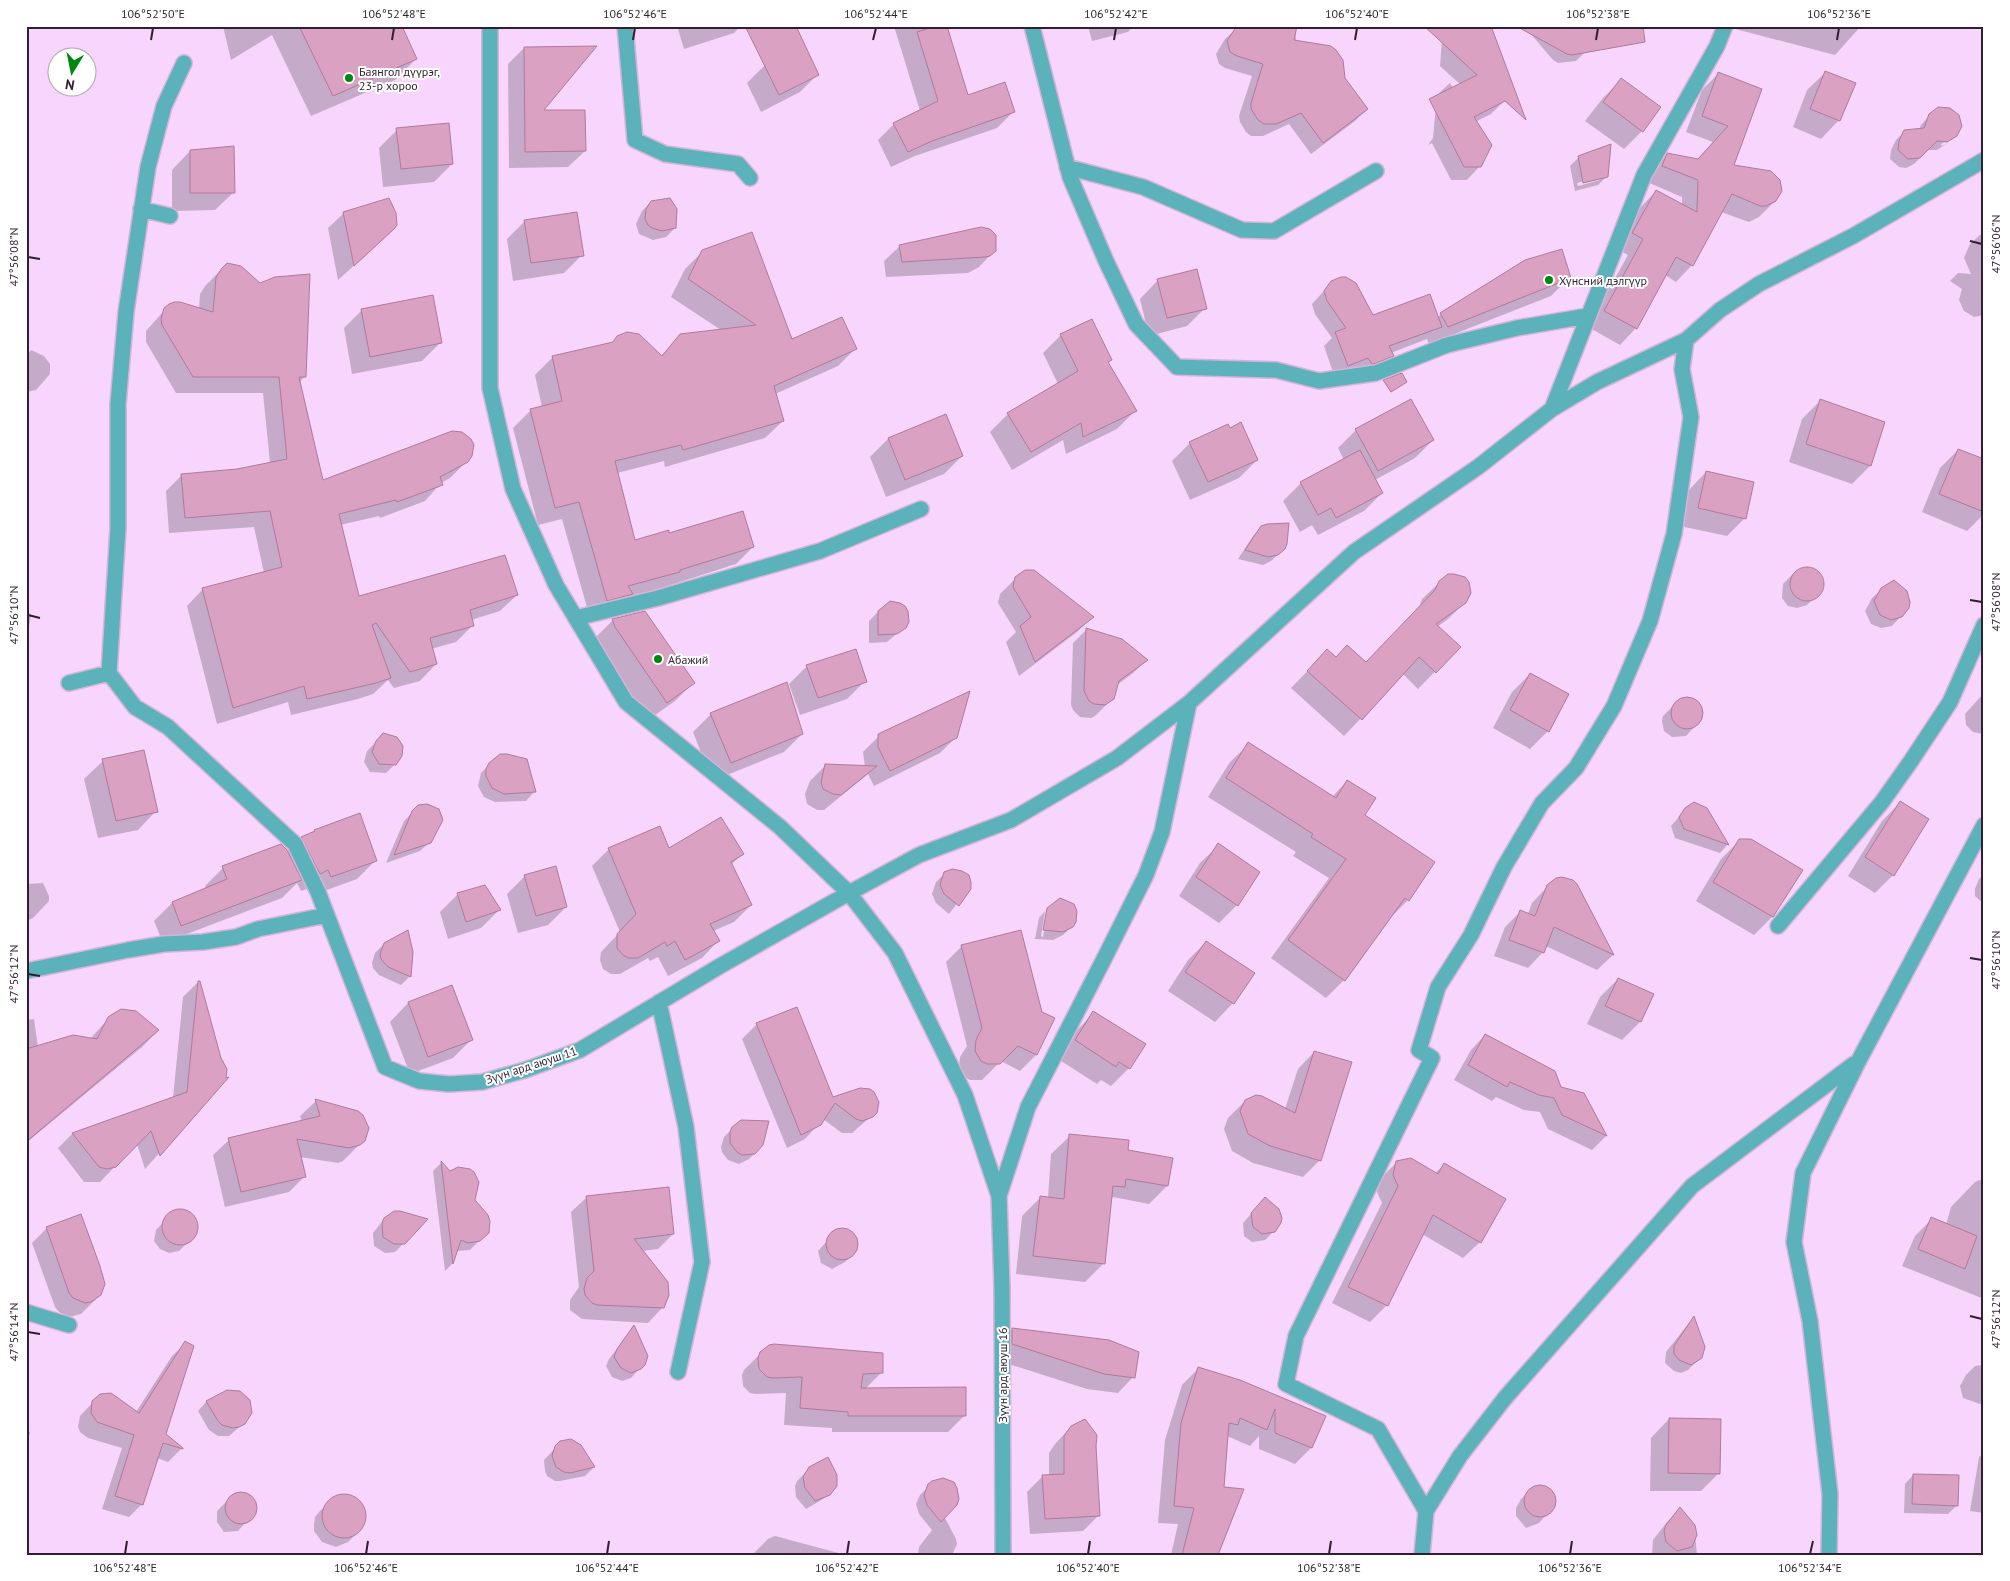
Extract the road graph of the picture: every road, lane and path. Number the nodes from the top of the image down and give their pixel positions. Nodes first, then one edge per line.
1 (490, 26) edge
2 (625, 26) edge
3 (1032, 26) edge
4 (1725, 26) edge
5 (184, 63) dead end
6 (1984, 160) edge
7 (1067, 167) junction
8 (1376, 172) dead end
9 (750, 178) dead end
10 (141, 209) junction
11 (170, 216) dead end
12 (1587, 316) junction
13 (1686, 340) junction
14 (1552, 409) junction
15 (921, 509) dead end
16 (576, 618) junction
17 (1984, 625) edge
18 (109, 673) junction
19 (69, 683) dead end
20 (1189, 703) junction
21 (1984, 825) edge
22 (849, 893) junction
23 (327, 915) junction
24 (1778, 926) dead end
25 (26, 971) edge
26 (660, 1002) junction
27 (1858, 1062) junction
28 (999, 1196) junction
29 (26, 1312) edge
30 (69, 1325) dead end
31 (678, 1372) dead end
32 (1426, 1511) junction
33 (1002, 1555) edge
34 (1422, 1555) edge
35 (1829, 1555) edge

1 - 16 street
2 - 9 street
3 - 7 street
4 - 12 street
5 - 10 street
6 - 13 street, Зүүн ард аюуш 11
7 - 8 street
7 - 12 street
10 - 11 street
10 - 18 street
12 - 14 street
13 - 14 street, Зүүн ард аюуш 11
13 - 32 street
14 - 20 street, Зүүн ард аюуш 11
15 - 16 street
16 - 22 street
17 - 24 street
18 - 19 street
18 - 23 street, Зүүн ард аюуш 11
20 - 22 street, Зүүн ард аюуш 11
20 - 28 street
21 - 27 street
22 - 26 street, Зүүн ард аюуш 11
22 - 28 street
23 - 25 street
23 - 26 street, Зүүн ард аюуш 11
26 - 31 street
27 - 32 street
27 - 35 street
28 - 33 street, Зүүн ард аюуш 16
29 - 30 street
32 - 34 street

